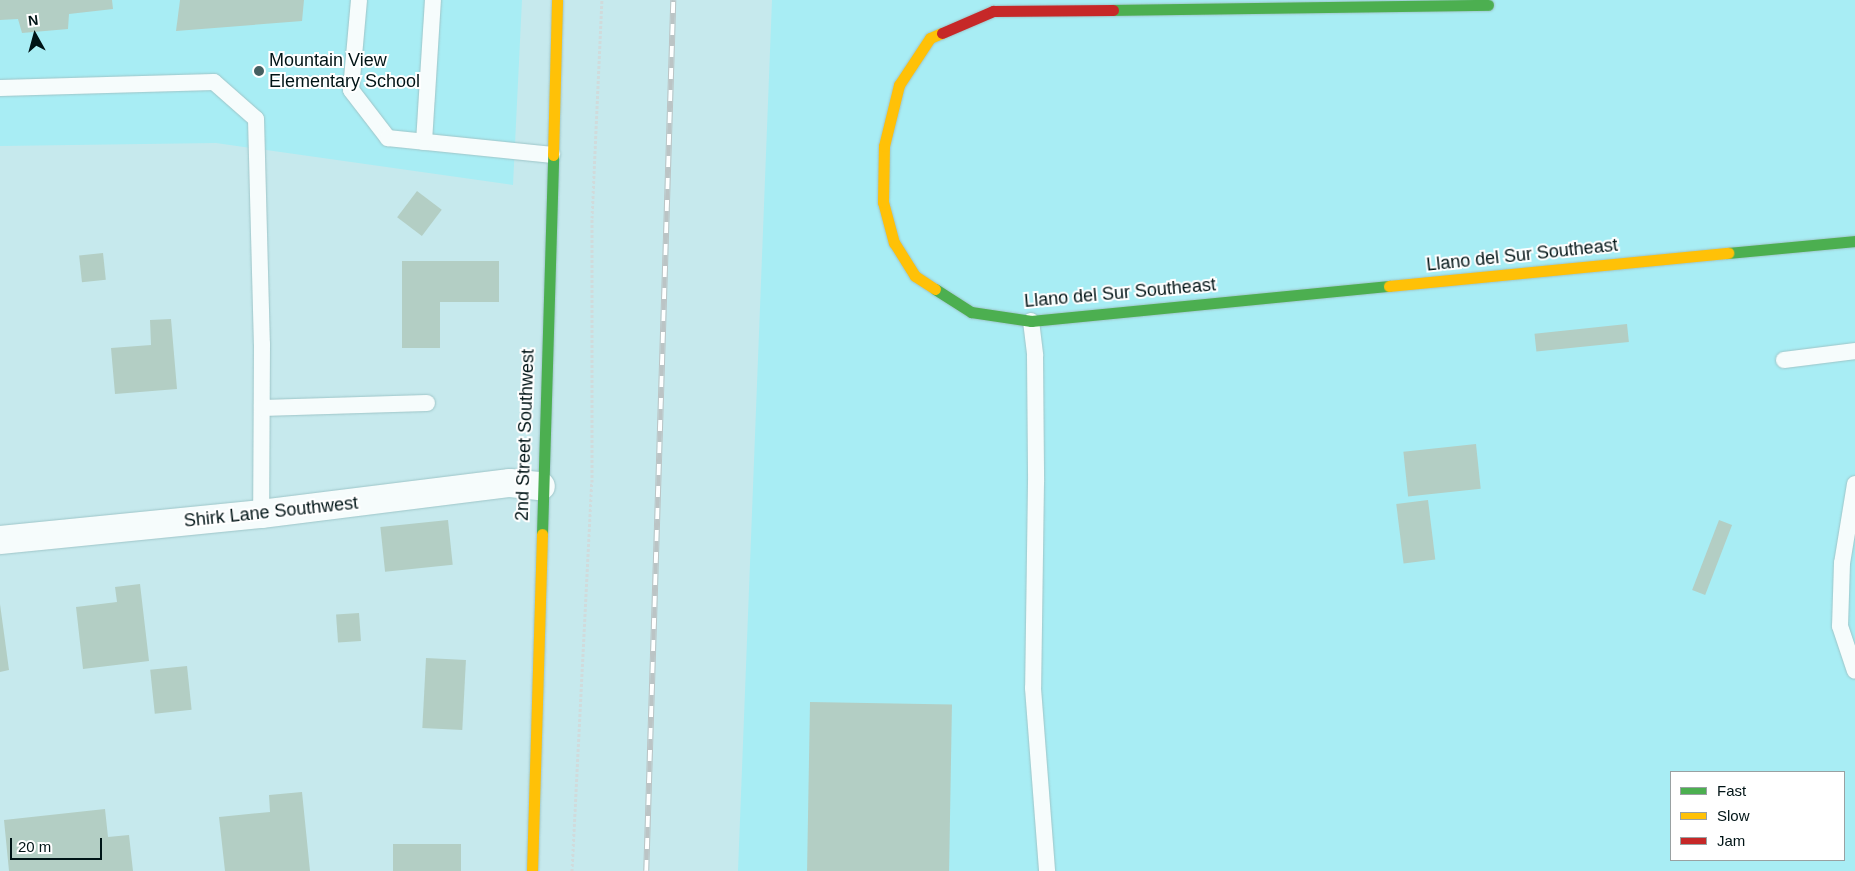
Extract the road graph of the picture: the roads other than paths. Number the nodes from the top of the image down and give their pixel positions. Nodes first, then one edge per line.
1 (359, 0) edge
2 (433, 0) edge
3 (557, 0) edge
4 (1488, 5) dead end
5 (0, 88) edge
6 (424, 142) junction
7 (552, 155) junction
8 (1855, 240) edge
9 (1031, 321) junction
10 (1855, 351) edge
11 (1784, 360) dead end
12 (427, 403) dead end
13 (262, 408) junction
14 (1855, 484) edge
15 (541, 486) junction
16 (261, 514) junction
17 (0, 540) edge
18 (1855, 672) edge
19 (532, 871) edge
20 (1047, 871) edge

1 - 6 lane
2 - 6 lane
3 - 7 street, 2nd Street Southwest
4 - 9 street, Llano del Sur Southeast
5 - 13 lane
6 - 7 lane
7 - 15 street, 2nd Street Southwest
8 - 9 street, Llano del Sur Southeast
9 - 20 lane
10 - 11 lane
12 - 13 lane
13 - 16 lane
14 - 18 lane
15 - 16 street, Shirk Lane Southwest
15 - 19 street, 2nd Street Southwest
16 - 17 street, Shirk Lane Southwest

